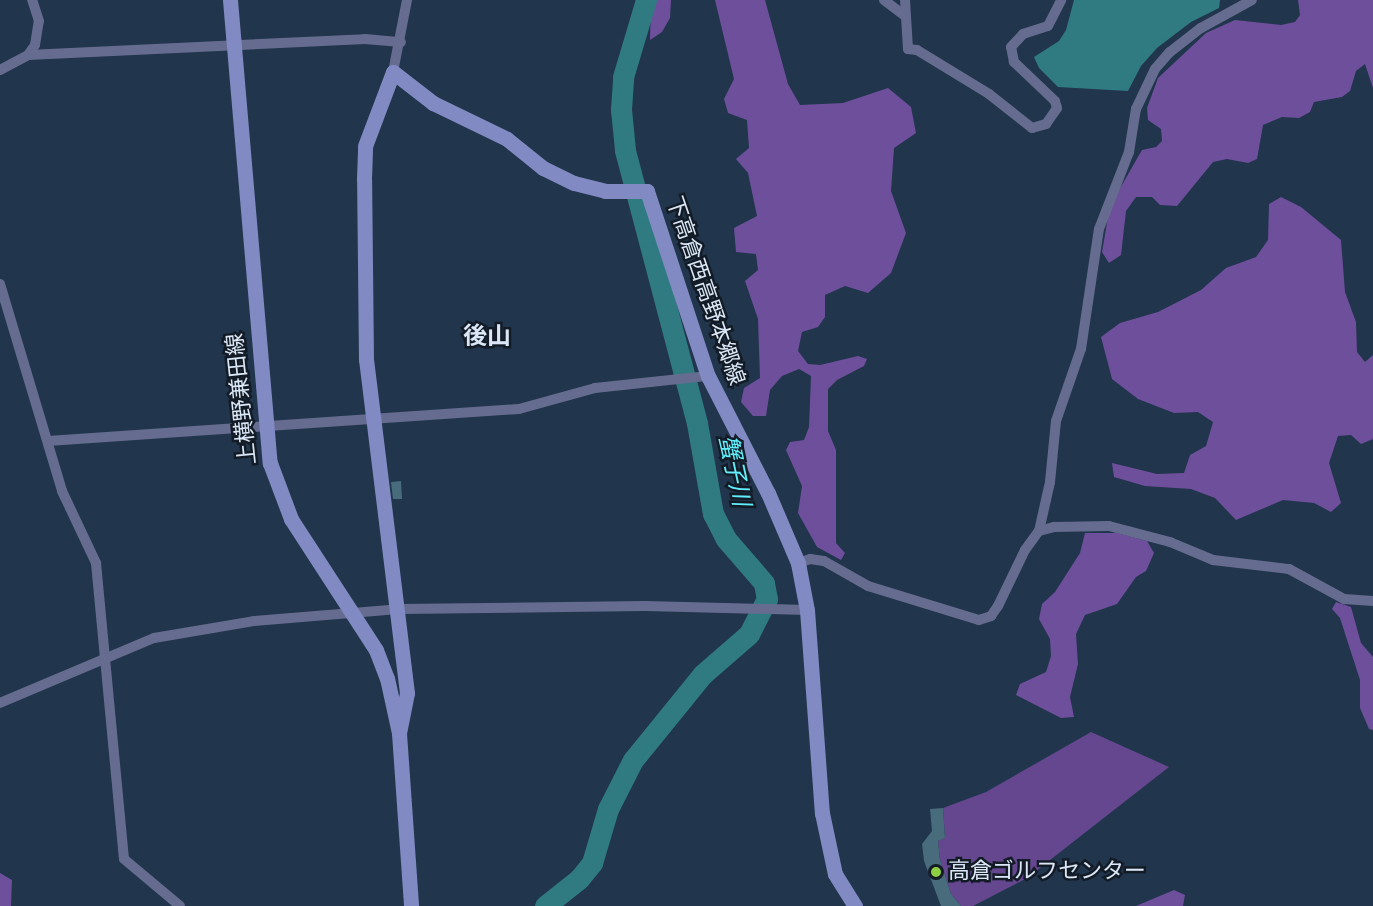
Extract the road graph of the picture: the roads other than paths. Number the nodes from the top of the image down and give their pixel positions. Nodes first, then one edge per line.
1 (32, 0) edge
2 (230, 0) edge
3 (406, 0) edge
4 (885, 0) edge
5 (905, 0) edge
6 (1061, 0) edge
7 (1252, 0) edge
8 (905, 16) junction
9 (400, 42) junction
10 (233, 44) junction
11 (28, 55) junction
12 (0, 70) edge
13 (393, 72) junction
14 (0, 284) edge
15 (4, 312) edge
16 (700, 378) junction
17 (372, 421) junction
18 (265, 426) junction
19 (48, 441) junction
20 (1039, 531) junction
21 (798, 563) junction
22 (1373, 601) edge
23 (399, 609) junction
24 (351, 610) junction
25 (807, 610) junction
26 (104, 658) junction
27 (0, 703) edge
28 (399, 733) junction
29 (180, 906) edge
30 (411, 906) edge
31 (855, 906) edge

1 - 11 street
2 - 10 main road, 上横野兼田線
3 - 9 street
4 - 8 street
5 - 8 street
6 - 8 street
7 - 20 street
9 - 10 street
9 - 13 street
10 - 11 street
10 - 18 main road, 上横野兼田線
11 - 12 street
13 - 16 main road, 下高倉西高野本郷線
13 - 17 main road
14 - 15 street
15 - 19 street
16 - 17 street
16 - 21 main road, 下高倉西高野本郷線
17 - 18 street
17 - 23 main road
18 - 19 street
18 - 24 main road, 上横野兼田線
19 - 26 street
20 - 21 street
20 - 22 street
21 - 25 main road, 下高倉西高野本郷線
23 - 24 street
23 - 25 street
23 - 28 main road
24 - 26 street
24 - 28 main road, 上横野兼田線
25 - 31 main road, 下高倉西高野本郷線
26 - 27 street
26 - 29 street
28 - 30 main road, 上横野兼田線

